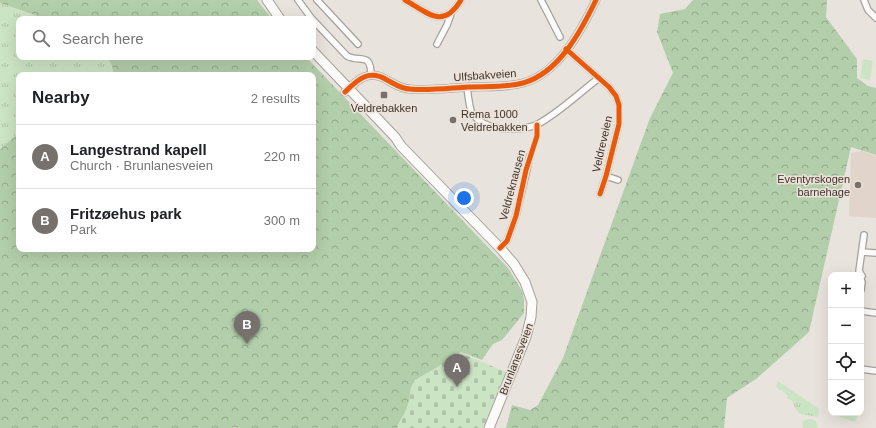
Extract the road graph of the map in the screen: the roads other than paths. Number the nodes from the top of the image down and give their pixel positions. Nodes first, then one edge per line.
1 (267, 0) edge
2 (298, 0) edge
3 (318, 0) edge
4 (405, 0) edge
5 (462, 0) edge
6 (541, 0) edge
7 (596, 0) edge
8 (864, 0) edge
9 (275, 11) junction
10 (451, 14) junction
11 (278, 16) edge
12 (281, 16) edge
13 (311, 16) edge
14 (876, 18) edge
15 (316, 22) edge
16 (560, 37) dead end
17 (358, 44) dead end
18 (437, 44) dead end
19 (566, 49) junction
20 (316, 54) edge
21 (314, 60) edge
22 (371, 76) junction
23 (599, 78) junction
24 (467, 87) junction
25 (347, 90) junction
26 (530, 156) dead end
27 (606, 176) junction
28 (618, 180) dead end
29 (600, 194) dead end
30 (864, 235) dead end
31 (500, 248) junction
32 (862, 252) junction
33 (876, 254) edge
34 (859, 272) edge
35 (864, 311) edge
36 (876, 313) edge
37 (864, 369) edge
38 (876, 371) edge
39 (489, 428) edge

1 - 9 main road
2 - 13 street
3 - 17 street
4 - 10 street
5 - 10 street
6 - 16 street
7 - 19 street, Ulfsbakveien
8 - 14 street
9 - 11 main road
9 - 12 main road
10 - 18 street
15 - 22 street
19 - 23 street, Veldreveien
19 - 24 street, Ulfsbakveien
20 - 25 main road, Brunlanesveien
21 - 25 main road, Brunlanesveien
22 - 24 street, Ulfsbakveien
22 - 25 street
23 - 24 street
23 - 27 street, Veldreveien
25 - 31 main road, Brunlanesveien
26 - 31 street, Veldreknausen
27 - 28 street
27 - 29 street, Veldreveien
30 - 32 street
31 - 39 main road, Brunlanesveien
32 - 33 street
32 - 34 street
35 - 36 street
37 - 38 street

